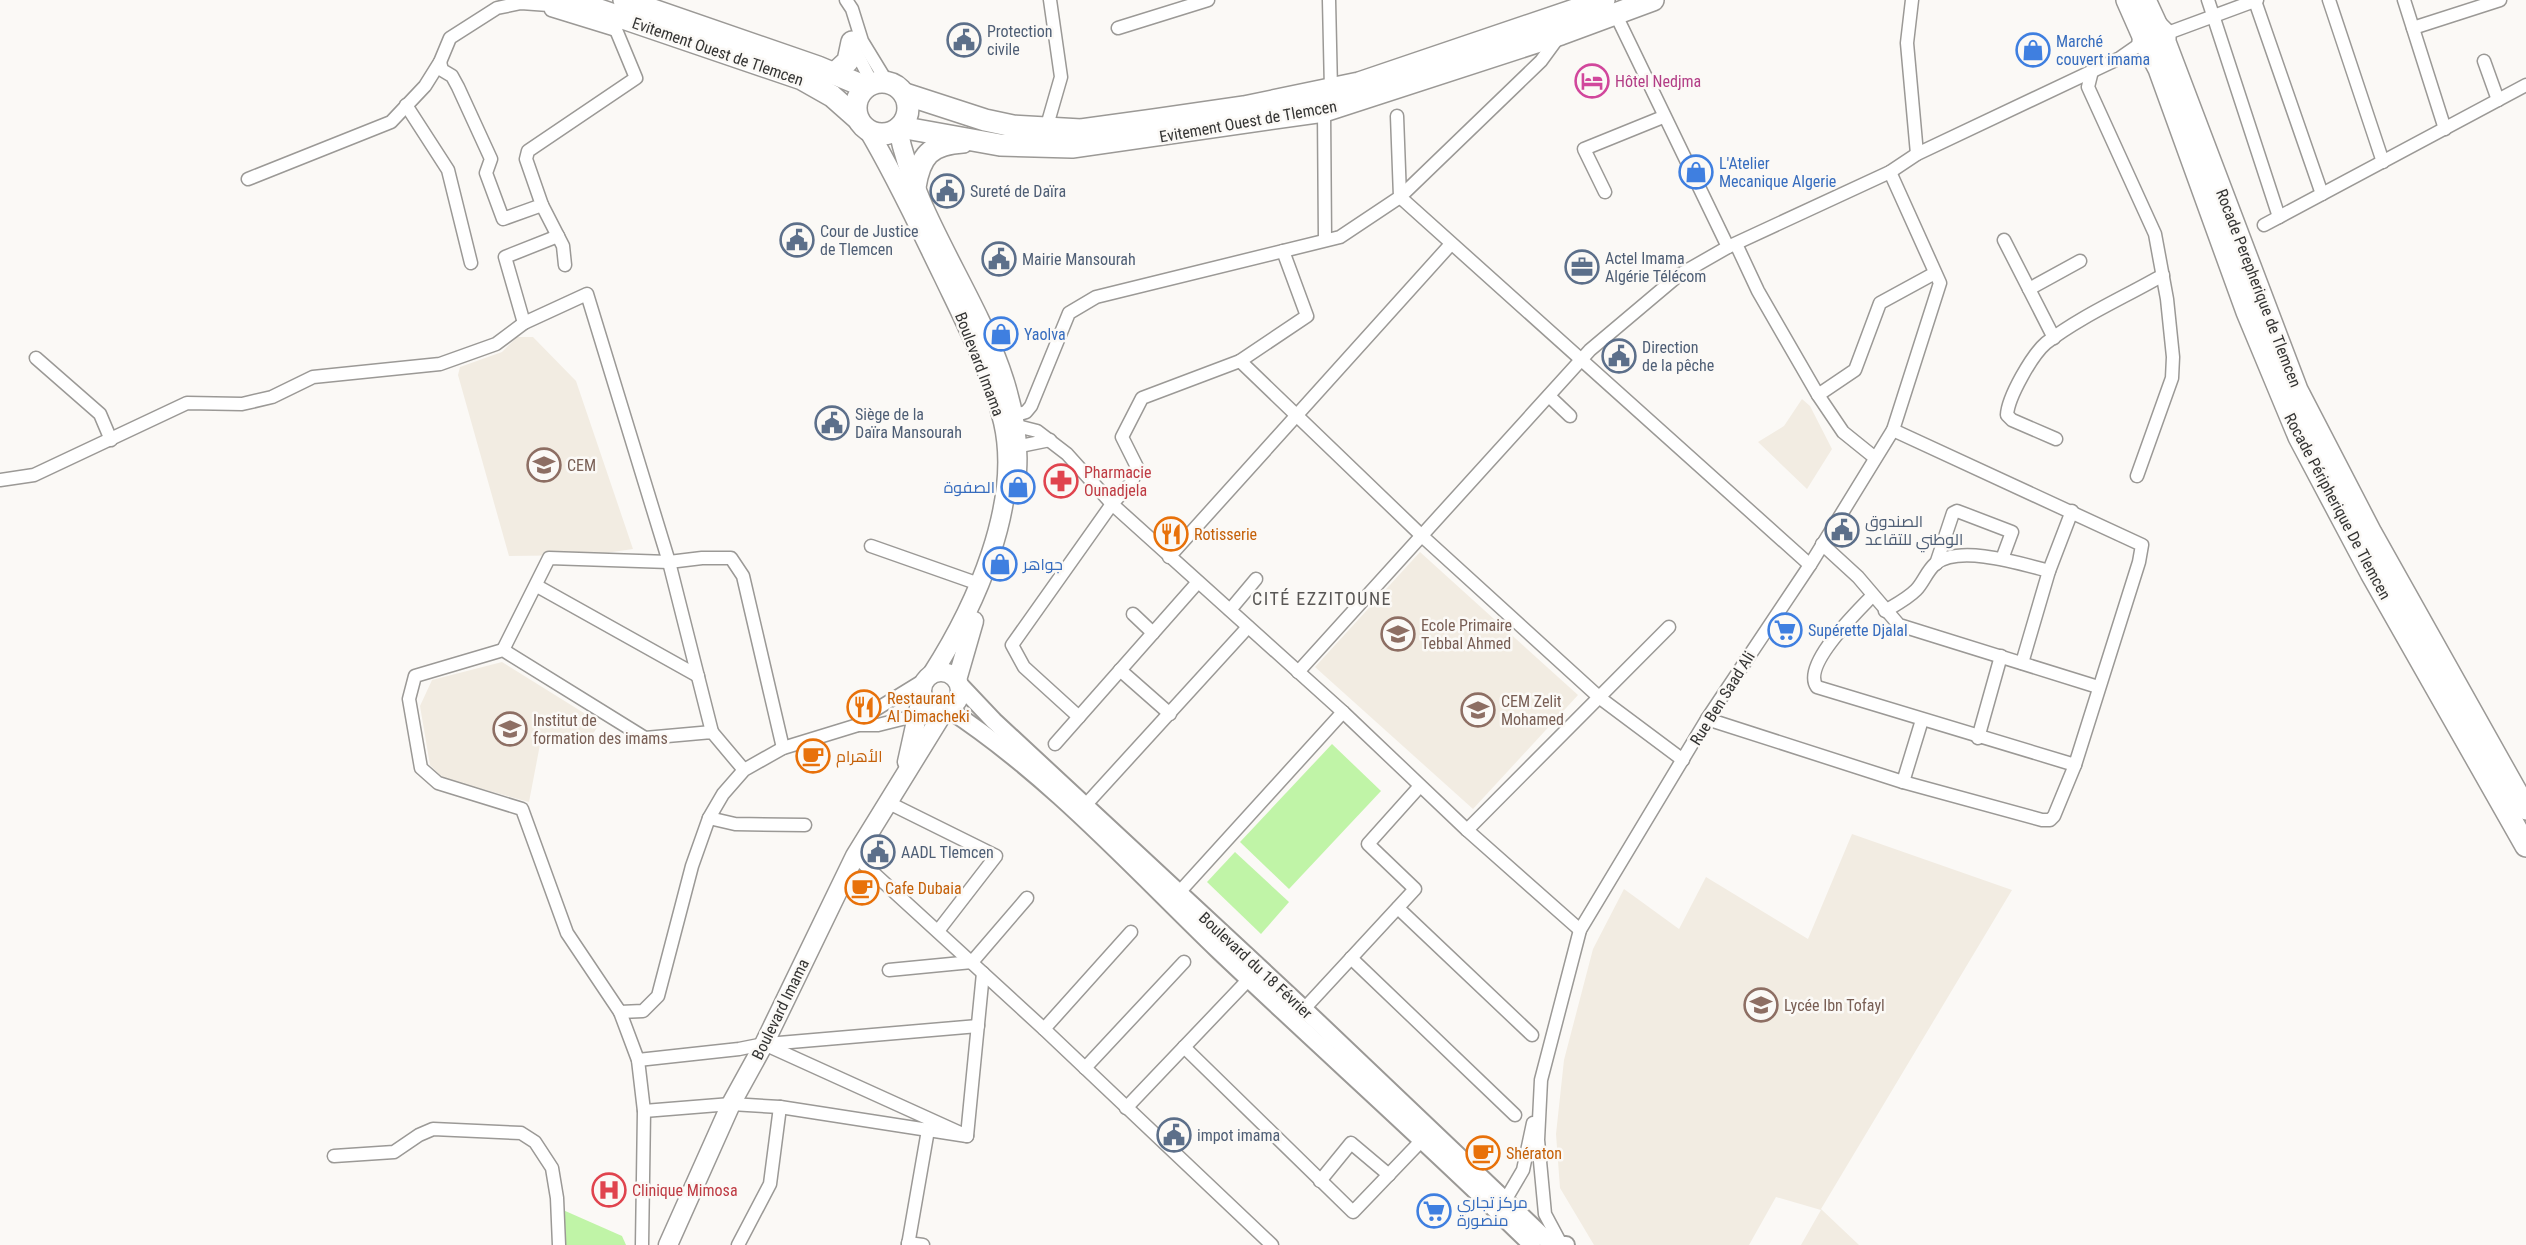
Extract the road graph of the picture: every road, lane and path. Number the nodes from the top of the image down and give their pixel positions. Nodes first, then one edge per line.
1 (570, 0) edge
2 (846, 0) edge
3 (1050, 0) edge
4 (1208, 0) edge
5 (1329, 0) edge
6 (1653, 0) edge
7 (1912, 0) edge
8 (2127, 0) edge
9 (2145, 0) edge
10 (2208, 0) edge
11 (2329, 0) edge
12 (2403, 0) edge
13 (2500, 0) edge
14 (2252, 1) edge
15 (529, 3) junction
16 (1610, 6) edge
17 (592, 8) junction
18 (618, 15) edge
19 (2212, 15) junction
20 (1118, 27) dead end
21 (2413, 28) junction
22 (1561, 34) junction
23 (2153, 38) junction
24 (852, 42) junction
25 (2484, 61) dead end
26 (440, 62) junction
27 (2092, 71) junction
28 (834, 74) junction
29 (875, 84) junction
30 (2526, 85) edge
31 (1331, 90) junction
32 (905, 94) junction
33 (2498, 100) junction
34 (406, 105) junction
35 (1324, 111) junction
36 (1396, 116) dead end
37 (1663, 117) junction
38 (863, 125) junction
39 (899, 128) junction
40 (1046, 129) junction
41 (2445, 129) junction
42 (973, 142) junction
43 (1917, 154) junction
44 (2383, 162) junction
45 (1890, 172) junction
46 (248, 178) dead end
47 (915, 187) junction
48 (1605, 192) dead end
49 (2322, 194) junction
50 (1400, 197) junction
51 (542, 205) junction
52 (2279, 217) junction
53 (2264, 225) dead end
54 (558, 236) junction
55 (1325, 240) junction
56 (2004, 240) dead end
57 (1451, 244) junction
58 (1732, 245) junction
59 (1283, 251) junction
60 (2080, 261) dead end
61 (471, 263) dead end
62 (565, 265) dead end
63 (1935, 273) junction
64 (2163, 275) junction
65 (2029, 289) junction
66 (524, 323) junction
67 (2054, 338) junction
68 (36, 358) dead end
69 (1240, 361) junction
70 (1580, 361) junction
71 (1818, 394) junction
72 (1549, 396) junction
73 (1295, 416) junction
74 (1570, 416) dead end
75 (1010, 421) junction
76 (1893, 430) junction
77 (111, 440) junction
78 (1050, 440) junction
79 (2056, 440) dead end
80 (1012, 448) junction
81 (1874, 457) junction
82 (2138, 476) dead end
83 (0, 480) edge
84 (1112, 504) junction
85 (2072, 511) junction
86 (1422, 536) junction
87 (1822, 544) junction
88 (871, 546) dead end
89 (1169, 556) junction
90 (2002, 559) junction
91 (669, 562) junction
92 (1936, 564) junction
93 (1810, 565) junction
94 (2049, 571) junction
95 (1256, 579) dead end
96 (1198, 582) junction
97 (979, 584) junction
98 (537, 586) junction
99 (1872, 596) junction
100 (1230, 610) junction
101 (1885, 611) junction
102 (1133, 614) dead end
103 (1248, 627) junction
104 (1669, 627) dead end
105 (1153, 633) junction
106 (503, 650) junction
107 (2001, 656) junction
108 (2022, 663) junction
109 (1120, 670) junction
110 (1298, 672) junction
111 (698, 676) junction
112 (958, 682) junction
113 (2098, 687) junction
114 (932, 698) junction
115 (1600, 698) junction
116 (1342, 712) junction
117 (1170, 714) junction
118 (1079, 717) junction
119 (1707, 718) junction
120 (1922, 720) junction
121 (858, 725) junction
122 (712, 732) junction
123 (1978, 738) junction
124 (1055, 744) dead end
125 (783, 748) junction
126 (1683, 760) junction
127 (2075, 765) junction
128 (744, 770) junction
129 (903, 778) junction
130 (1903, 782) junction
131 (1420, 786) junction
132 (887, 802) junction
133 (2526, 809) edge
134 (1081, 810) junction
135 (709, 818) junction
136 (805, 825) dead end
137 (1467, 831) junction
138 (2526, 846) edge
139 (855, 856) junction
140 (1027, 898) dead end
141 (1174, 898) junction
142 (1398, 908) junction
143 (1580, 930) junction
144 (938, 931) junction
145 (1131, 932) dead end
146 (1351, 958) junction
147 (972, 962) junction
148 (1184, 962) dead end
149 (889, 970) dead end
150 (983, 973) junction
151 (1249, 980) junction
152 (1304, 1009) junction
153 (620, 1012) junction
154 (978, 1026) junction
155 (1044, 1029) junction
156 (1532, 1035) dead end
157 (764, 1044) junction
158 (1184, 1047) junction
159 (638, 1060) junction
160 (1085, 1068) junction
161 (1541, 1080) junction
162 (731, 1104) junction
163 (780, 1107) junction
164 (1126, 1108) junction
165 (644, 1111) junction
166 (1515, 1115) dead end
167 (928, 1130) junction
168 (967, 1137) junction
169 (1423, 1139) junction
170 (334, 1156) dead end
171 (1389, 1174) junction
172 (1320, 1180) junction
173 (1506, 1199) junction
174 (908, 1244) edge
175 (559, 1245) edge
176 (642, 1245) edge
177 (668, 1245) edge
178 (738, 1245) edge
179 (923, 1245) edge
180 (1272, 1245) edge
181 (1532, 1245) edge
182 (1560, 1245) edge

1 - 17 highway, Evitement Ouest de Tlemcen
2 - 24 street
2 - 29 street
3 - 40 street
4 - 20 street
5 - 31 street
6 - 16 highway, Evitement Ouest de Tlemcen
7 - 43 street
8 - 23 highway
9 - 23 highway
10 - 19 street
11 - 44 street
12 - 21 street
13 - 21 street
14 - 19 street
14 - 49 street
15 - 17 street
15 - 18 street
15 - 26 street
16 - 22 highway, Evitement Ouest de Tlemcen
16 - 31 highway, Evitement Ouest de Tlemcen
16 - 37 street
17 - 18 highway, Evitement Ouest de Tlemcen
18 - 28 highway, Evitement Ouest de Tlemcen
18 - 38 highway, Evitement Ouest de Tlemcen
18 - 51 street
19 - 23 street
19 - 52 street
21 - 41 street
22 - 35 highway, Evitement Ouest de Tlemcen
22 - 50 street
23 - 27 street
23 - 133 highway, Rocade Perepherique de Tlemcen
23 - 138 highway, Rocade Péripherique De Tlemcen
24 - 28 highway
24 - 29 street
25 - 33 street
26 - 34 street
26 - 51 street
27 - 43 street
27 - 64 street
28 - 29 highway, Evitement Ouest de Tlemcen
29 - 32 highway
29 - 38 highway
30 - 33 street
31 - 40 highway, Evitement Ouest de Tlemcen
32 - 39 highway
32 - 40 highway, Evitement Ouest de Tlemcen
33 - 41 street
34 - 46 street
34 - 61 street
35 - 42 highway, Evitement Ouest de Tlemcen
35 - 55 street
36 - 50 street
37 - 48 street
37 - 58 street
38 - 39 highway
38 - 75 main road, Boulevard Imama
39 - 42 highway, Evitement Ouest de Tlemcen
39 - 47 main road, Boulevard Imama
41 - 44 street
42 - 47 highway
43 - 45 street
44 - 49 street
45 - 58 street
45 - 63 street, Rue Ben Saad Ali
47 - 75 main road, Boulevard Imama
49 - 52 street
50 - 55 street
50 - 57 street
51 - 54 street
52 - 53 street
54 - 62 street
54 - 66 street
55 - 59 street
56 - 65 street
57 - 70 street
57 - 73 street
58 - 70 street
58 - 71 street
59 - 69 street
59 - 75 street
60 - 65 street
63 - 71 street
63 - 76 street, Rue Ben Saad Ali
64 - 67 street
64 - 82 street
65 - 67 street
66 - 77 street
66 - 91 street
67 - 79 street
68 - 77 street
69 - 73 street
69 - 84 street
70 - 72 street
70 - 93 street
71 - 81 street
72 - 74 street
72 - 86 street
73 - 86 street
73 - 89 street
75 - 78 street
75 - 80 main road, Boulevard Imama
76 - 81 street, Rue Ben Saad Ali
76 - 85 street
77 - 83 street
78 - 80 street
78 - 84 street
80 - 97 main road, Boulevard Imama
80 - 112 main road, Boulevard Imama
81 - 87 street, Rue Ben Saad Ali
84 - 89 street
84 - 118 street
85 - 94 street
85 - 113 street
86 - 110 street
86 - 115 street
87 - 93 street, Rue Ben Saad Ali
87 - 99 street
88 - 97 street
89 - 96 street
90 - 92 street
90 - 92 street
90 - 94 street
91 - 98 street
91 - 111 street
91 - 125 street
92 - 101 street
93 - 119 street, Rue Ben Saad Ali
94 - 108 street
95 - 100 street
96 - 100 street
96 - 105 street
97 - 114 main road, Boulevard Imama
98 - 106 street
98 - 111 street
99 - 101 street
99 - 120 street
100 - 103 street
101 - 107 street
102 - 105 street
103 - 110 street
103 - 117 street
104 - 115 street
105 - 109 street
106 - 122 street
106 - 153 street
107 - 108 street
107 - 123 street
108 - 113 street
109 - 117 street
109 - 118 street
110 - 116 street
111 - 122 street
112 - 114 main road, Boulevard Imama
112 - 114 main road
112 - 134 main road, Boulevard du 18 Février
113 - 127 street
114 - 121 street
114 - 121 street
114 - 129 main road, Boulevard Imama
114 - 129 main road, Boulevard Imama
114 - 134 main road, Boulevard du 18 Février
115 - 126 street
115 - 137 street
116 - 131 street
116 - 141 street
117 - 134 street
118 - 124 street
119 - 126 street, Rue Ben Saad Ali
119 - 130 street
120 - 123 street
120 - 130 street
121 - 125 street
122 - 128 street
123 - 127 street
125 - 128 street
126 - 143 street, Rue Ben Saad Ali
127 - 130 street
128 - 135 street
129 - 132 main road, Boulevard Imama
131 - 137 street
131 - 142 street
132 - 139 main road, Boulevard Imama
132 - 144 street
134 - 141 main road, Boulevard du 18 Février
135 - 136 street
135 - 153 street
137 - 143 street
139 - 144 street
139 - 157 main road, Boulevard Imama
140 - 147 street
141 - 151 main road, Boulevard du 18 Février
141 - 152 main road, Boulevard du 18 Février
142 - 146 street
142 - 156 street
143 - 161 street, Rue Ben Saad Ali
144 - 147 street
145 - 155 street
146 - 152 street
146 - 166 street
147 - 149 street
147 - 150 street
148 - 160 street
150 - 154 street
150 - 155 street
151 - 158 street
151 - 169 main road, Boulevard du 18 Février
152 - 173 main road, Boulevard du 18 Février
153 - 159 street
154 - 157 street
154 - 168 street
155 - 160 street
157 - 159 street
157 - 162 main road, Boulevard Imama
157 - 168 street
158 - 164 street
158 - 172 street
159 - 165 street
160 - 164 street
161 - 173 street
161 - 182 street, Rue Ben Saad Ali
162 - 163 street
162 - 165 street
162 - 177 main road, Boulevard Imama
163 - 167 street
163 - 178 street
164 - 180 street
165 - 176 street
167 - 168 street
167 - 174 street
169 - 171 street
169 - 181 main road, Boulevard du 18 Février
170 - 175 street
171 - 172 street
171 - 172 street
173 - 182 main road, Boulevard du 18 Février
174 - 179 street

